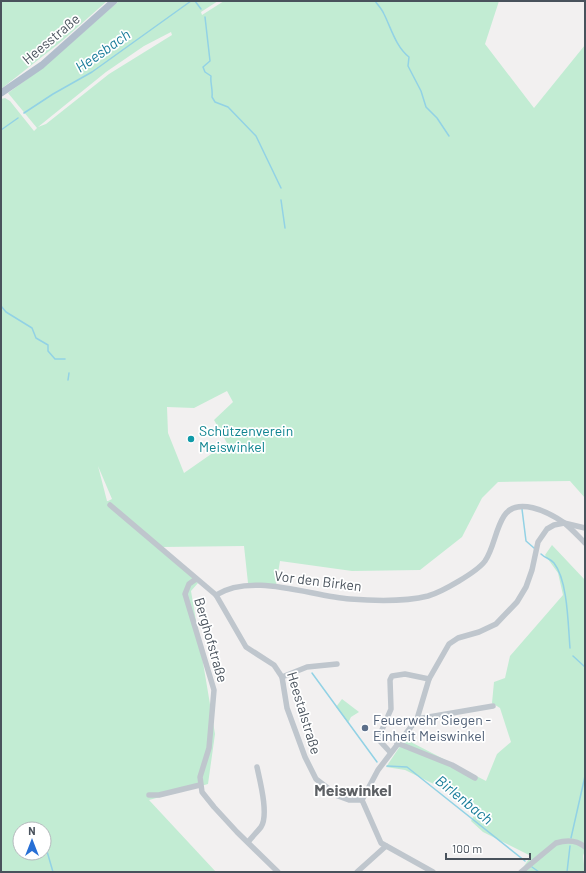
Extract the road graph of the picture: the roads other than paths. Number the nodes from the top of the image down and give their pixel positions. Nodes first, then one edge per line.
1 (114, 1) edge
2 (1, 93) edge
3 (110, 505) dead end
4 (564, 523) junction
5 (585, 528) edge
6 (585, 543) edge
7 (196, 578) junction
8 (216, 595) junction
9 (337, 664) dead end
10 (282, 677) junction
11 (429, 679) junction
12 (492, 706) dead end
13 (417, 720) junction
14 (397, 743) junction
15 (390, 752) junction
16 (257, 767) dead end
17 (475, 778) dead end
18 (200, 786) junction
19 (149, 795) dead end
20 (362, 800) junction
21 (248, 842) junction
22 (386, 846) junction
23 (585, 847) edge
24 (278, 872) edge
25 (357, 872) edge
26 (433, 872) edge
27 (521, 872) edge

1 - 2 main road, Heesstraße
3 - 7 street, Heestalstraße
4 - 5 street
4 - 6 street
4 - 8 street, Vor den Birken
4 - 11 street
7 - 8 street, Heestalstraße
7 - 18 street, Berghofstraße
8 - 10 street, Heestalstraße
9 - 10 street
10 - 20 street, Heestalstraße
11 - 13 street
11 - 15 street
12 - 13 street
13 - 14 street
14 - 15 street
14 - 17 street
15 - 20 street
16 - 21 street
18 - 19 street
18 - 21 street
20 - 22 street
21 - 24 street
22 - 25 street
22 - 26 street
23 - 27 street

